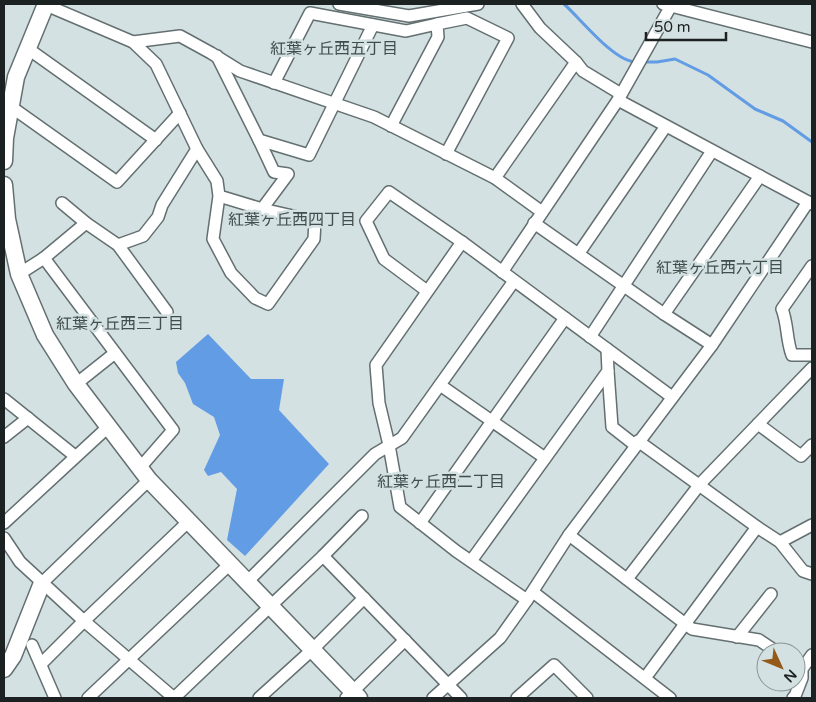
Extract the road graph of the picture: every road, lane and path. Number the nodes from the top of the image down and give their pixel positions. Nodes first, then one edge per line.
1 (46, 4) edge
2 (339, 4) edge
3 (478, 4) edge
4 (522, 4) edge
5 (669, 4) edge
6 (437, 24) junction
7 (373, 25) junction
8 (133, 42) junction
9 (812, 42) edge
10 (27, 48) junction
11 (217, 56) junction
12 (576, 62) junction
13 (274, 83) junction
14 (620, 97) junction
15 (334, 104) junction
16 (10, 106) junction
17 (180, 114) junction
18 (391, 126) junction
19 (666, 126) junction
20 (4, 138) edge
21 (156, 140) junction
22 (259, 140) junction
23 (197, 149) junction
24 (712, 151) junction
25 (446, 154) junction
26 (4, 162) edge
27 (760, 176) junction
28 (494, 178) junction
29 (4, 185) edge
30 (219, 196) junction
31 (62, 203) dead end
32 (810, 203) edge
33 (262, 209) junction
34 (542, 212) junction
35 (5, 220) edge
36 (86, 223) junction
37 (534, 223) junction
38 (462, 242) junction
39 (118, 245) junction
40 (579, 254) junction
41 (44, 258) junction
42 (812, 266) edge
43 (502, 272) junction
44 (19, 274) junction
45 (808, 279) edge
46 (514, 281) junction
47 (623, 286) junction
48 (427, 291) junction
49 (167, 312) dead end
50 (664, 314) junction
51 (565, 318) junction
52 (590, 336) junction
53 (712, 345) junction
54 (607, 349) junction
55 (115, 353) junction
56 (812, 354) edge
57 (812, 368) edge
58 (608, 371) junction
59 (76, 384) junction
60 (440, 385) junction
61 (672, 397) junction
62 (4, 399) edge
63 (28, 418) junction
64 (493, 420) junction
65 (758, 424) junction
66 (108, 427) junction
67 (4, 437) edge
68 (637, 443) junction
69 (389, 445) junction
70 (812, 445) edge
71 (75, 456) junction
72 (545, 458) junction
73 (144, 474) junction
74 (700, 484) junction
75 (362, 516) dead end
76 (189, 522) junction
77 (420, 522) junction
78 (4, 524) edge
79 (812, 525) edge
80 (757, 527) junction
81 (569, 535) junction
82 (4, 538) edge
83 (780, 542) junction
84 (323, 556) junction
85 (471, 561) junction
86 (230, 564) junction
87 (812, 574) edge
88 (627, 579) junction
89 (247, 582) junction
90 (42, 583) junction
91 (771, 594) dead end
92 (530, 596) junction
93 (364, 598) junction
94 (271, 607) junction
95 (84, 621) junction
96 (686, 624) junction
97 (737, 637) junction
98 (405, 640) junction
99 (762, 642) edge
100 (32, 645) dead end
101 (313, 649) junction
102 (130, 660) junction
103 (41, 664) junction
104 (4, 669) edge
105 (645, 678) junction
106 (448, 685) junction
107 (353, 696) edge
108 (55, 698) edge
109 (88, 698) edge
110 (174, 698) edge
111 (260, 698) edge
112 (433, 698) edge
113 (461, 698) edge
114 (517, 698) edge
115 (587, 698) edge
116 (670, 698) edge

1 - 8 street
1 - 10 street
2 - 3 street
4 - 12 street
5 - 9 street
5 - 14 street
6 - 7 street
6 - 18 street
6 - 25 street
7 - 13 street
7 - 15 street
8 - 11 street
8 - 17 street
10 - 16 street
10 - 21 street
11 - 13 street
11 - 22 street
12 - 14 street
12 - 28 street
13 - 15 street
14 - 19 street
14 - 34 street
15 - 18 street
15 - 22 street
16 - 20 street
16 - 21 street
17 - 21 street
17 - 23 street
18 - 25 street
19 - 24 street
19 - 40 street
20 - 26 street
22 - 33 street
23 - 30 street
23 - 39 street
24 - 27 street
24 - 47 street
25 - 28 street
27 - 32 street
27 - 50 street
28 - 34 street
29 - 35 street
30 - 33 street
30 - 33 street
31 - 36 street
32 - 53 street
34 - 37 street
35 - 44 street
36 - 39 street
36 - 41 street
37 - 40 street
37 - 43 street
38 - 43 street
38 - 48 street
38 - 48 street
39 - 49 street
40 - 47 street
41 - 44 street
41 - 55 street
42 - 45 street
43 - 46 street
44 - 59 street
45 - 56 street
46 - 51 street
46 - 60 street
47 - 50 street
47 - 52 street
48 - 69 street
50 - 53 street
51 - 52 street
51 - 64 street
52 - 54 street
53 - 61 street
54 - 58 street
54 - 61 street
55 - 59 street
55 - 73 street
57 - 65 street
58 - 68 street
58 - 72 street
59 - 66 street
60 - 64 street
60 - 69 street
61 - 68 street
62 - 63 street
63 - 67 street
63 - 71 street
64 - 72 street
64 - 77 street
65 - 70 street
65 - 74 street
66 - 71 street
66 - 73 street
68 - 74 street
68 - 81 street
69 - 77 street
69 - 89 street
71 - 78 street
72 - 85 street
73 - 76 street
73 - 90 street
74 - 80 street
74 - 88 street
75 - 84 street
76 - 86 street
76 - 95 street
77 - 85 street
79 - 83 street
80 - 83 street
80 - 96 street
81 - 88 street
81 - 92 street
82 - 90 street
83 - 87 street
84 - 93 street
84 - 94 street
85 - 92 street
86 - 89 street
86 - 102 street
88 - 96 street
89 - 94 street
90 - 95 street
90 - 104 street
91 - 97 street
92 - 105 street
92 - 106 street
93 - 98 street
93 - 101 street
94 - 101 street
94 - 110 street
95 - 102 street
95 - 103 street
96 - 97 street
96 - 105 street
97 - 99 street
98 - 106 street
98 - 107 street
100 - 103 street
101 - 107 street
101 - 111 street
102 - 109 street
102 - 110 street
103 - 108 street
105 - 116 street
106 - 112 street
106 - 113 street
114 - 115 street

